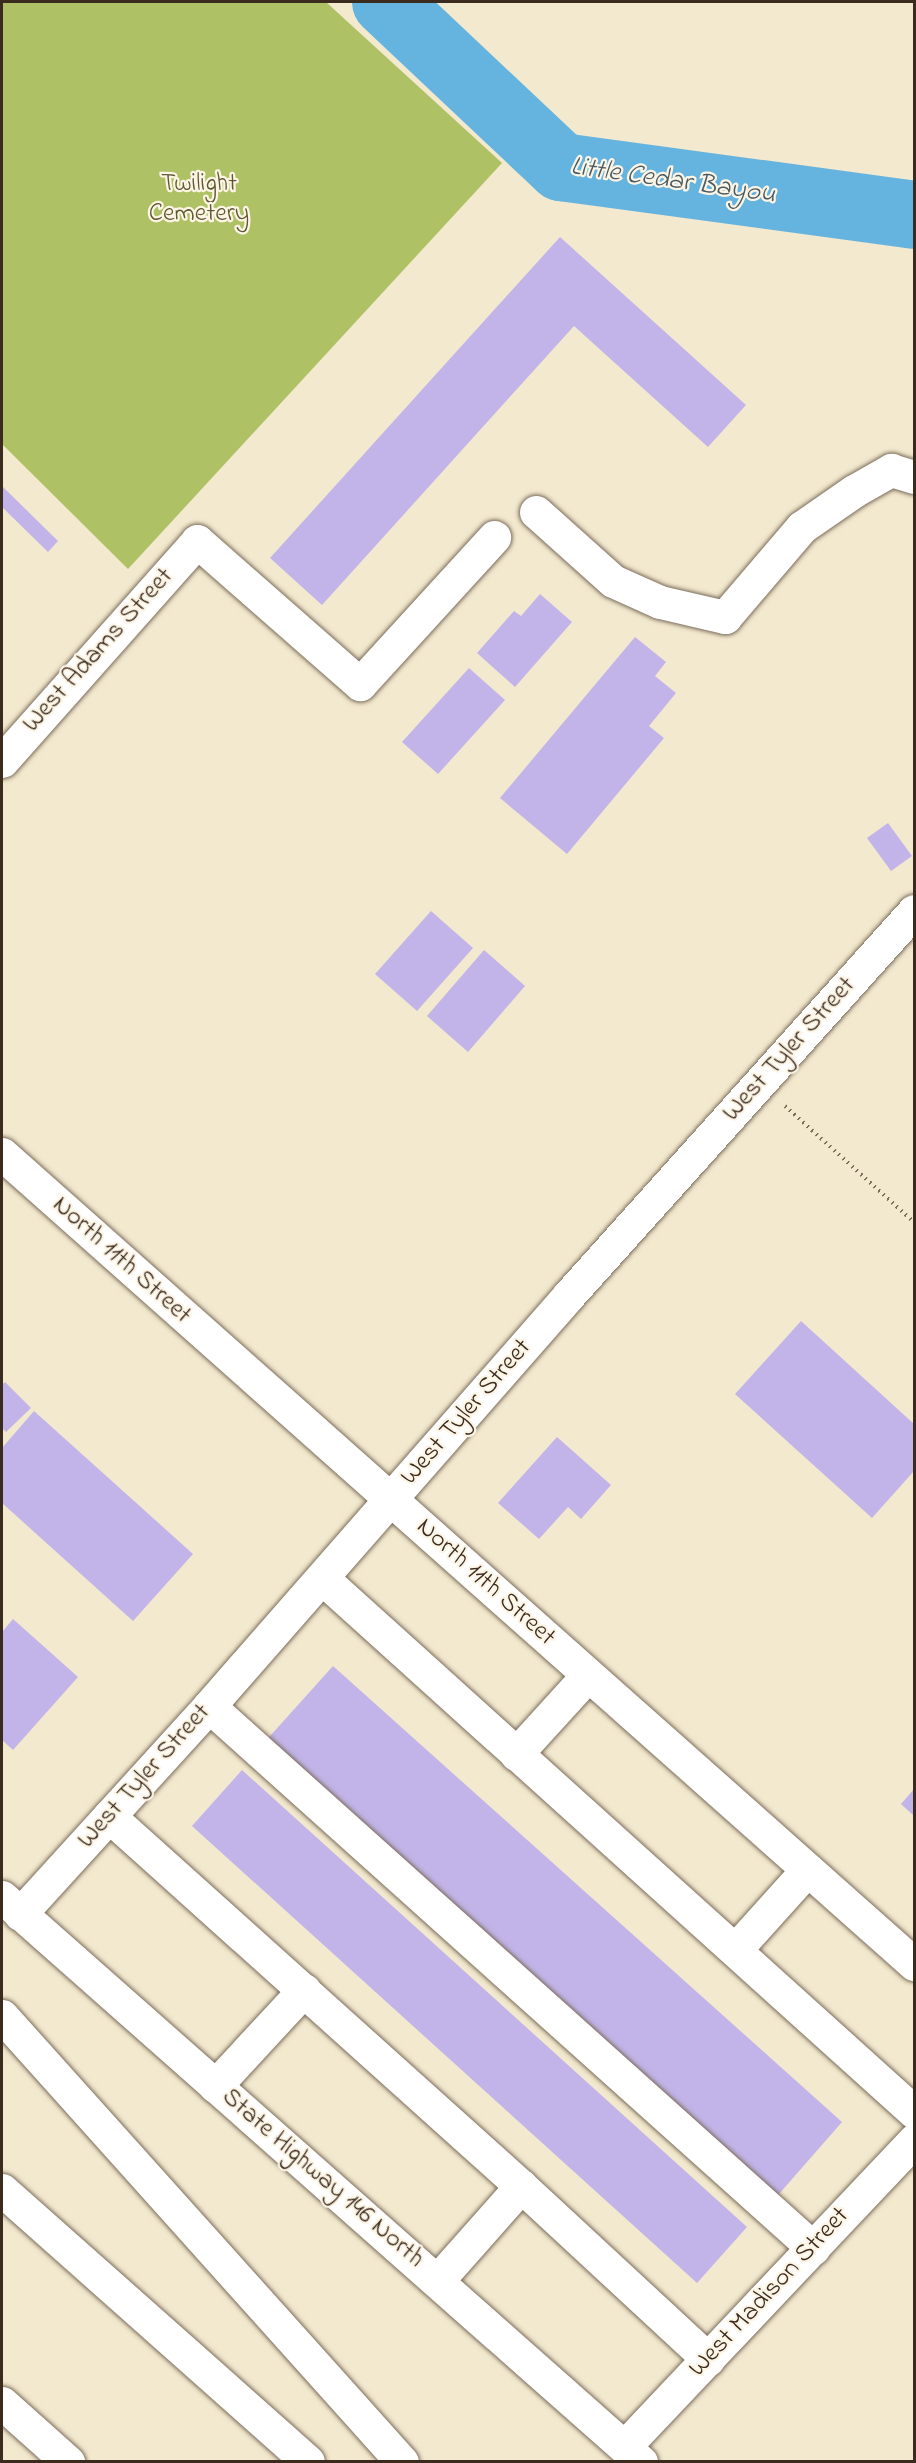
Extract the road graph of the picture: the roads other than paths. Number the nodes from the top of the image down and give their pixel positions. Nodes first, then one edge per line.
1 (915, 477) edge
2 (536, 512) dead end
3 (494, 537) dead end
4 (2, 761) edge
5 (915, 911) edge
6 (2, 1154) edge
7 (391, 1500) junction
8 (321, 1578) junction
9 (588, 1675) junction
10 (209, 1706) junction
11 (516, 1754) junction
12 (109, 1816) junction
13 (807, 1870) junction
14 (11, 1906) edge
15 (735, 1950) junction
16 (915, 1964) edge
17 (304, 1990) junction
18 (2, 2016) edge
19 (215, 2085) junction
20 (915, 2112) edge
21 (915, 2140) edge
22 (522, 2186) junction
23 (2, 2190) edge
24 (813, 2248) junction
25 (437, 2281) junction
26 (708, 2358) junction
27 (2, 2403) edge
28 (633, 2454) edge
29 (68, 2462) edge
30 (308, 2462) edge
31 (402, 2462) edge

1 - 2 main road
3 - 4 main road, West Adams Street
5 - 7 main road, West Tyler Street
6 - 7 main road, North 11th Street
7 - 8 main road, West Tyler Street
7 - 9 main road, North 11th Street
8 - 10 main road, West Tyler Street
8 - 11 main road
9 - 11 main road
9 - 13 main road, North 11th Street
10 - 12 main road, West Tyler Street
10 - 24 main road
11 - 15 main road
12 - 14 main road, West Tyler Street
12 - 17 main road
13 - 15 main road
13 - 16 main road, North 11th Street
14 - 19 main road, State Highway 146 North
15 - 20 main road
17 - 19 main road
17 - 22 main road
18 - 31 main road
19 - 25 main road, State Highway 146 North
21 - 24 main road, West Madison Street
22 - 25 main road
22 - 26 main road
23 - 30 main road
24 - 26 main road, West Madison Street
25 - 28 main road, State Highway 146 North
26 - 28 main road, West Madison Street
27 - 29 main road

